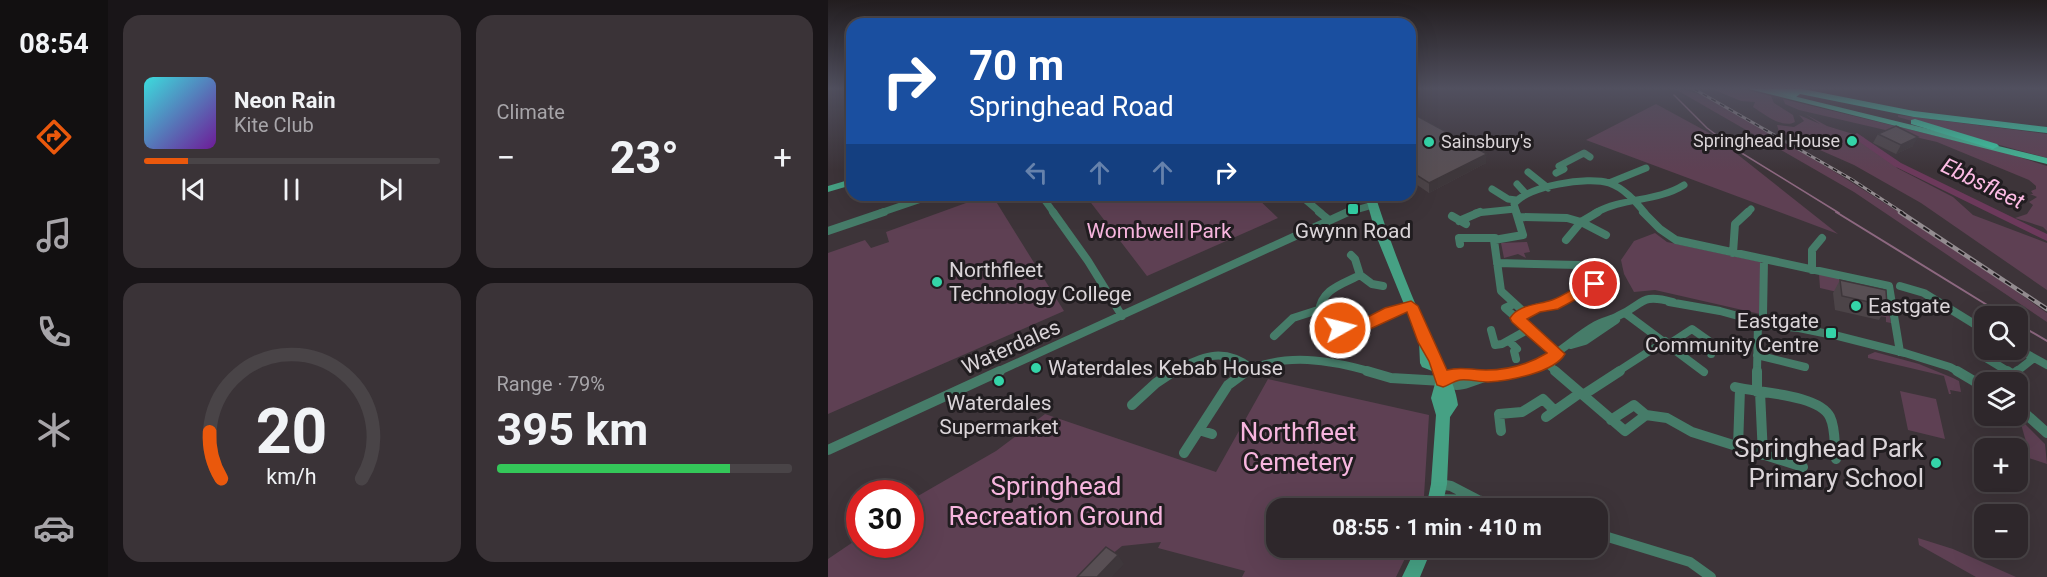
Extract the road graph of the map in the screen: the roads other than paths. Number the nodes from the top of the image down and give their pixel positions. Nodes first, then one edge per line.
1 (1867, 116) edge
2 (1882, 116) edge
3 (1884, 116) edge
4 (1930, 116) edge
5 (1999, 116) edge
6 (2047, 121) edge
7 (2047, 130) edge
8 (1944, 131) junction
9 (1993, 146) junction
10 (1590, 157) dead end
11 (2047, 161) edge
12 (1646, 168) dead end
13 (1528, 172) dead end
14 (1556, 173) dead end
15 (1609, 183) junction
16 (846, 184) edge
17 (1517, 184) dead end
18 (1684, 185) dead end
19 (1548, 188) junction
20 (828, 189) edge
21 (1492, 189) dead end
22 (1526, 194) junction
23 (1633, 199) junction
24 (916, 201) edge
25 (1045, 201) edge
26 (1307, 201) edge
27 (1370, 201) edge
28 (1372, 201) edge
29 (1516, 204) junction
30 (1751, 209) dead end
31 (1452, 216) dead end
32 (1519, 217) junction
33 (1329, 220) junction
34 (1581, 222) junction
35 (1463, 223) joint
36 (828, 231) edge
37 (1606, 235) dead end
38 (1496, 238) junction
39 (1822, 238) dead end
40 (1566, 240) dead end
41 (1460, 244) dead end
42 (1733, 253) junction
43 (1351, 255) dead end
44 (1764, 260) junction
45 (1497, 263) junction
46 (1812, 270) junction
47 (1360, 275) junction
48 (1383, 286) dead end
49 (1900, 286) dead end
50 (1411, 306) junction
51 (1318, 310) junction
52 (1521, 315) junction
53 (1622, 315) junction
54 (1122, 316) junction
55 (1760, 319) junction
56 (1974, 324) edge
57 (1529, 329) junction
58 (1491, 330) dead end
59 (1274, 336) dead end
60 (1509, 341) junction
61 (1667, 343) junction
62 (1900, 352) junction
63 (1558, 354) junction
64 (1711, 354) dead end
65 (2028, 355) edge
66 (1757, 356) junction
67 (2034, 358) junction
68 (1516, 359) dead end
69 (1989, 360) edge
70 (1545, 362) junction
71 (2047, 365) edge
72 (1805, 367) dead end
73 (1251, 368) junction
74 (1704, 372) dead end
75 (2008, 372) edge
76 (2017, 372) edge
77 (1443, 381) junction
78 (1974, 381) edge
79 (1759, 392) junction
80 (1582, 394) junction
81 (1132, 405) dead end
82 (1646, 416) junction
83 (2028, 416) edge
84 (1611, 420) junction
85 (1199, 430) junction
86 (1501, 431) dead end
87 (2047, 433) edge
88 (1212, 434) dead end
89 (1738, 447) junction
90 (828, 450) edge
91 (1184, 453) dead end
92 (1762, 456) junction
93 (1836, 459) dead end
94 (1803, 467) dead end
95 (1436, 497) edge
96 (1608, 537) edge
97 (1420, 558) edge
98 (1411, 577) edge
99 (1712, 577) edge

1 - 9 main road
2 - 8 highway
3 - 8 highway
4 - 7 highway
5 - 6 highway
8 - 9 highway
9 - 11 main road
10 - 14 street
12 - 15 street
13 - 19 street
15 - 19 street
15 - 23 street
16 - 20 main road
17 - 22 street
18 - 23 street
19 - 22 street
21 - 29 street
22 - 29 street
23 - 34 street
23 - 42 street
24 - 36 street
25 - 54 street
26 - 33 street
27 - 33 street, Waterdales
28 - 50 main road
29 - 32 street
29 - 35 street
30 - 42 street
31 - 35 street
32 - 34 street
32 - 38 street
33 - 54 street, Waterdales
34 - 37 street
34 - 40 street
38 - 41 street
38 - 45 street
39 - 46 street
42 - 44 street
43 - 47 street
44 - 46 street
44 - 55 street
45 - 52 street
45 - 52 street
46 - 62 street
47 - 48 street
47 - 51 street
49 - 56 street
50 - 51 street
50 - 77 main road
51 - 59 street
52 - 57 street
53 - 55 street
53 - 61 street
53 - 63 street
54 - 90 street, Waterdales
55 - 62 street
55 - 66 street
57 - 60 street
57 - 63 street
58 - 60 street
60 - 68 street
61 - 64 street
61 - 74 street
61 - 80 street
62 - 78 street
63 - 70 street
65 - 67 street
66 - 72 street
66 - 79 street
67 - 71 street
67 - 76 street
69 - 75 street
70 - 77 street
70 - 80 street
73 - 77 street
73 - 81 street
73 - 85 street
77 - 95 main road
79 - 89 street
79 - 92 street
79 - 93 street
80 - 84 street
80 - 86 street
82 - 84 street
82 - 84 street
82 - 89 street
83 - 87 street
85 - 88 street
85 - 91 street
89 - 92 street
92 - 94 street
96 - 99 street
97 - 98 main road

